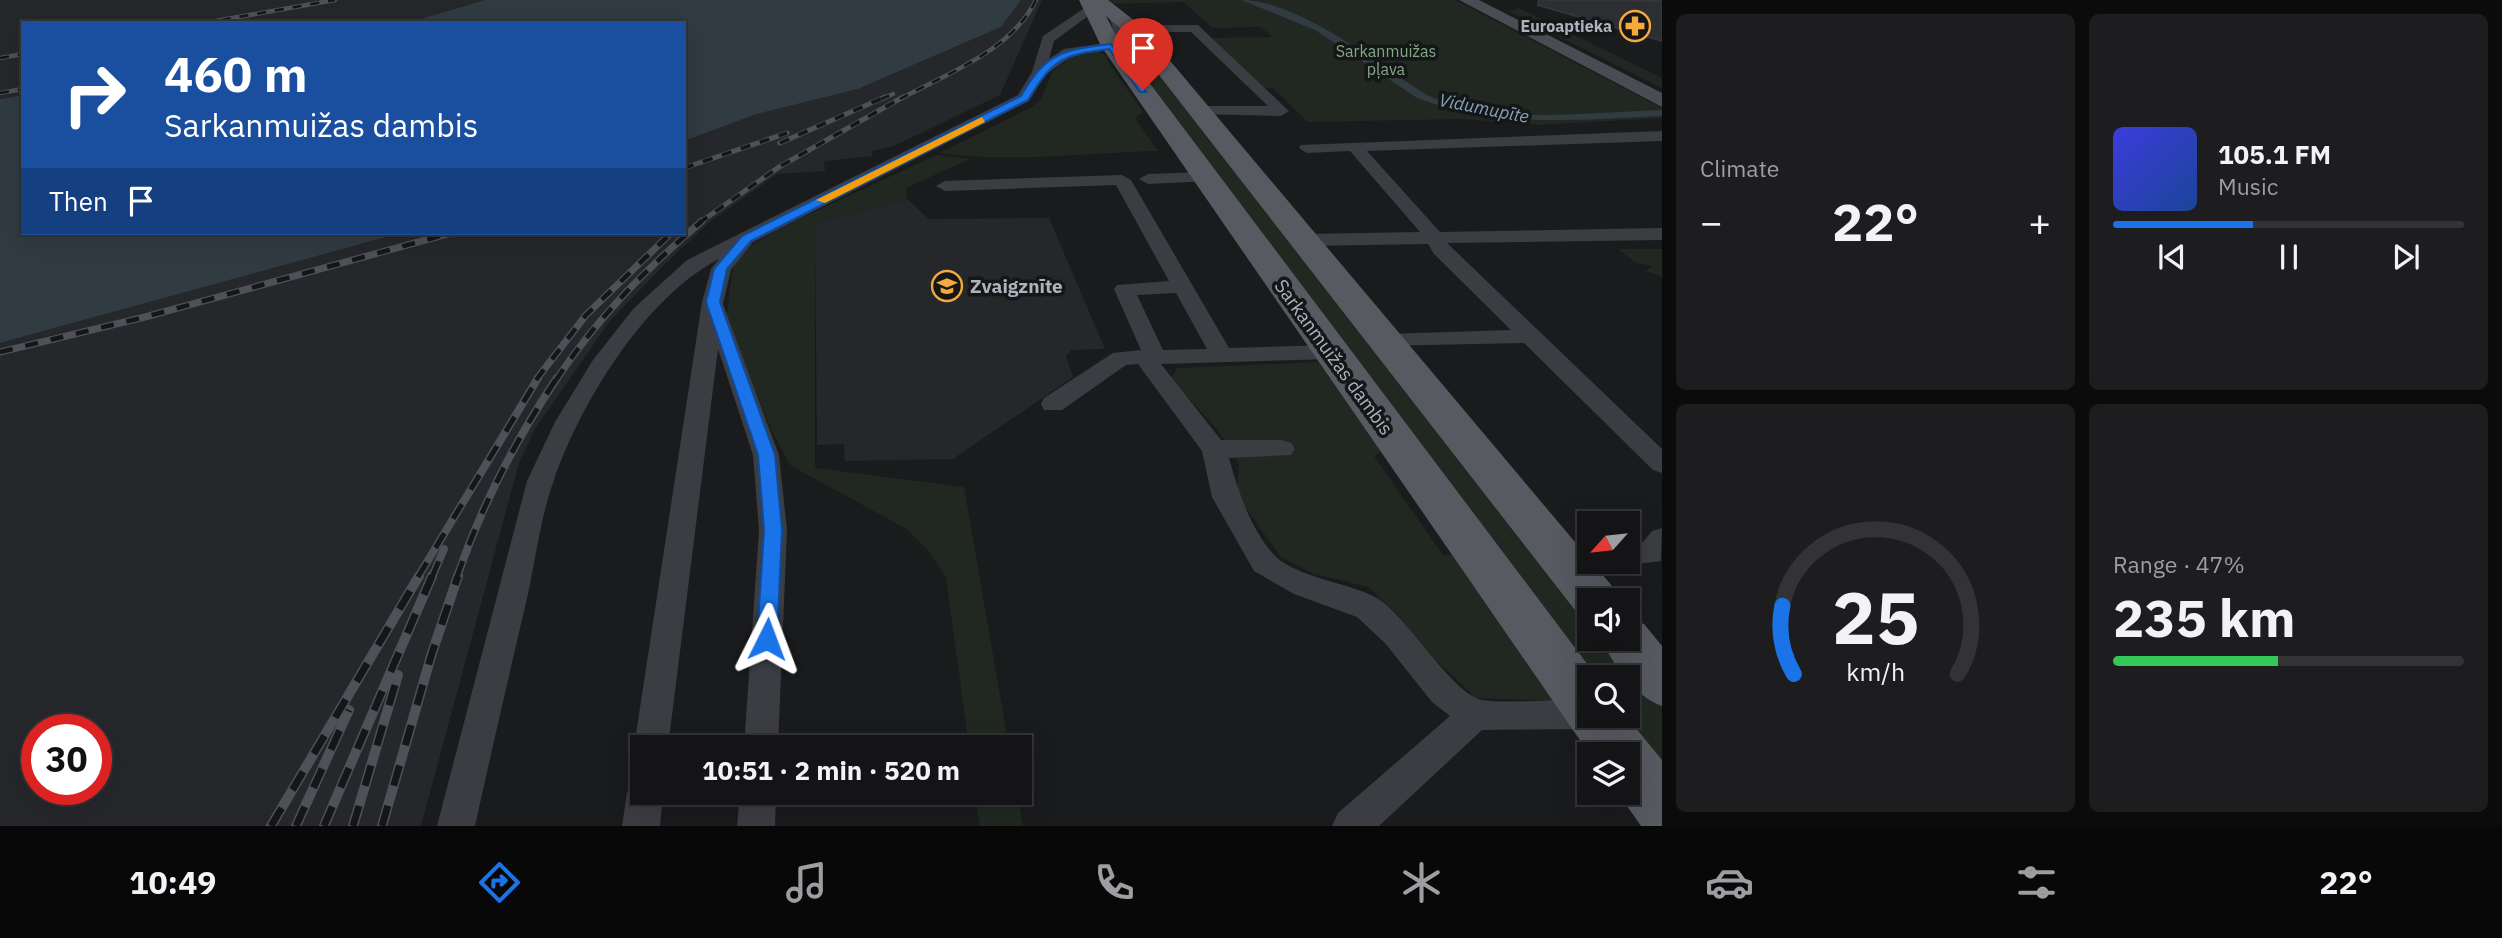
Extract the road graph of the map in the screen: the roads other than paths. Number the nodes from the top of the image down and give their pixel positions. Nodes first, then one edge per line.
1 (1467, 0) edge
2 (1101, 17) edge
3 (1048, 39) junction
4 (1039, 72) junction
5 (1662, 101) edge
6 (1200, 110) junction
7 (1662, 136) edge
8 (1307, 148) dead end
9 (1356, 148) junction
10 (1205, 177) junction
11 (1135, 180) junction
12 (946, 186) dead end
13 (1662, 234) edge
14 (1434, 237) junction
15 (746, 238) junction
16 (1306, 240) junction
17 (1182, 286) junction
18 (713, 302) junction
19 (1531, 337) junction
20 (1386, 341) junction
21 (1331, 352) junction
22 (1222, 355) junction
23 (1149, 357) junction
24 (1054, 404) dead end
25 (1214, 449) junction
26 (1282, 449) dead end
27 (1662, 464) edge
28 (1575, 557) edge
29 (1589, 588) edge
30 (1636, 651) edge
31 (1662, 683) edge
32 (1577, 691) edge
33 (1577, 714) edge
34 (1475, 715) junction
35 (1603, 728) edge
36 (653, 735) edge
37 (762, 735) edge
38 (1614, 742) edge
39 (1640, 777) edge
40 (643, 805) edge
41 (758, 805) edge
42 (1662, 807) edge
43 (456, 826) edge
44 (640, 826) edge
45 (757, 826) edge
46 (1351, 826) edge

1 - 5 main road
2 - 3 street
2 - 3 street
2 - 4 street
2 - 6 main road
2 - 6 street
2 - 10 main road, Sarkanmuižas dambis
3 - 4 street
4 - 15 street
6 - 16 main road
7 - 9 street
8 - 9 street
9 - 14 street
10 - 11 street
10 - 21 main road, Sarkanmuižas dambis
11 - 12 street
11 - 17 street
13 - 14 street
14 - 16 street
14 - 19 street
15 - 18 street
15 - 43 street
16 - 20 main road
17 - 22 street
17 - 23 street
18 - 36 street
18 - 37 street
19 - 20 street
19 - 27 street
20 - 28 main road
21 - 22 street
21 - 32 main road, Sarkanmuižas dambis
22 - 23 street
23 - 24 street
23 - 25 street
25 - 26 street
25 - 34 street
28 - 29 main road
30 - 31 main road
33 - 34 street
34 - 46 street
35 - 38 main road
39 - 42 main road
40 - 44 street
41 - 45 street

